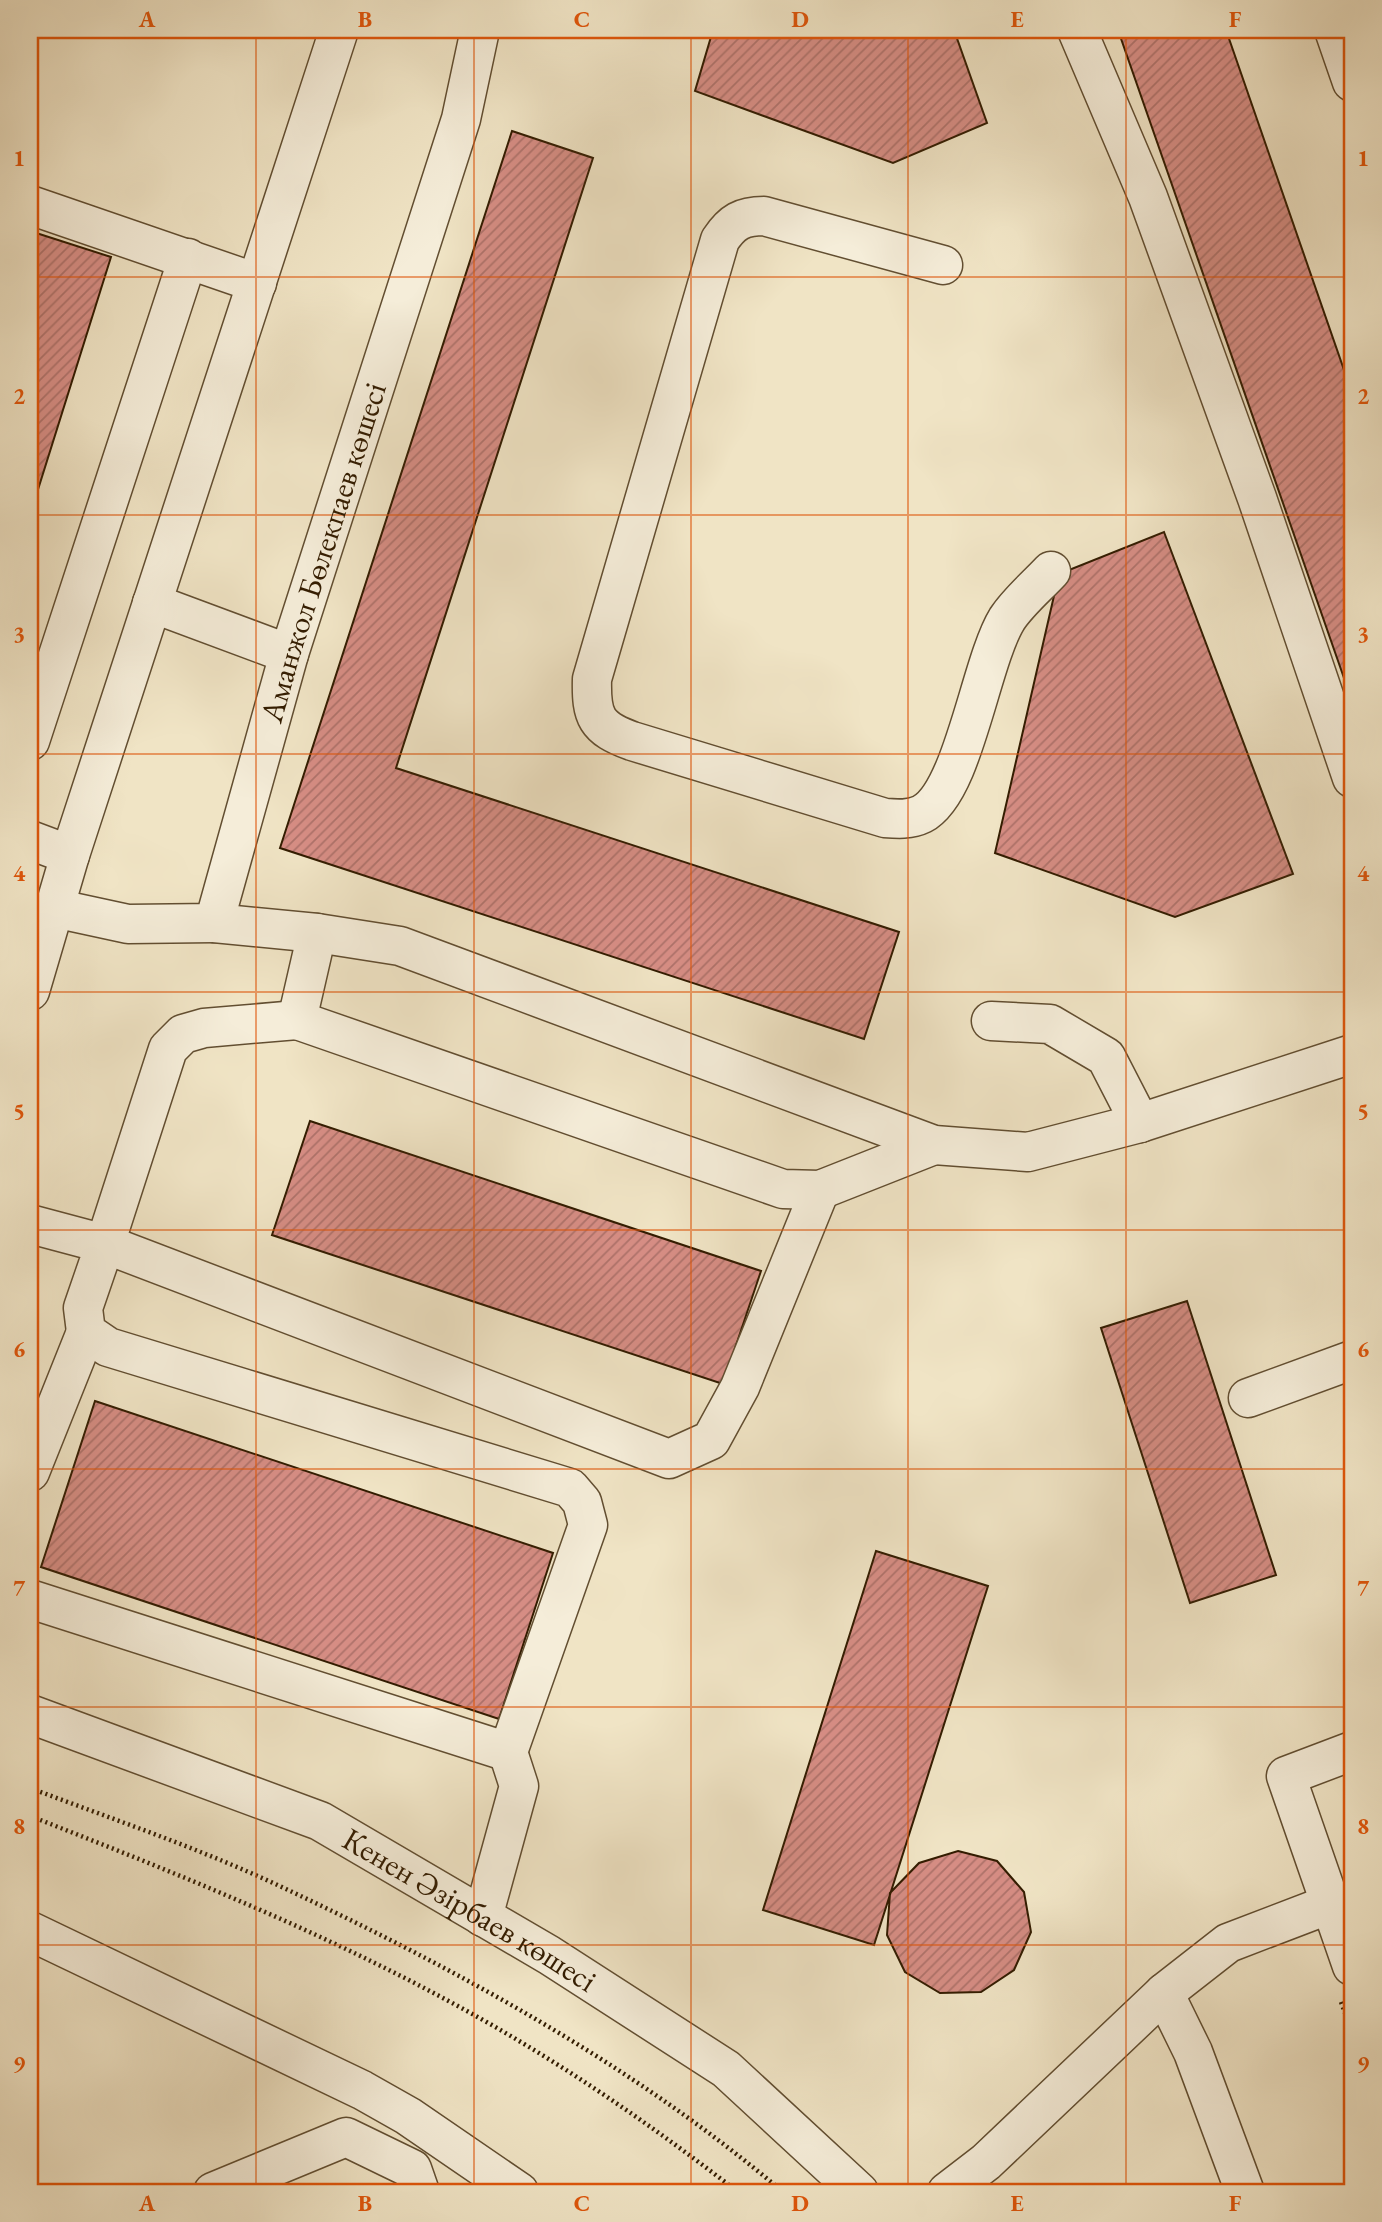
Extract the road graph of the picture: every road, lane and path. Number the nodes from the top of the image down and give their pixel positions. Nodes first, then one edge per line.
1 (339, 30) edge
2 (480, 30) edge
3 (1077, 30) edge
4 (1334, 30) edge
5 (1352, 82) edge
6 (30, 205) edge
7 (188, 258) junction
8 (943, 265) dead end
9 (257, 283) junction
10 (1051, 571) dead end
11 (152, 603) junction
12 (289, 654) junction
13 (30, 741) edge
14 (1352, 778) edge
15 (30, 840) edge
16 (70, 855) junction
17 (54, 908) junction
18 (214, 923) junction
19 (317, 933) junction
20 (30, 991) edge
21 (297, 1020) junction
22 (991, 1021) dead end
23 (1352, 1054) edge
24 (1140, 1123) junction
25 (934, 1145) junction
26 (820, 1190) junction
27 (30, 1224) edge
28 (105, 1244) junction
29 (86, 1332) junction
30 (1352, 1360) edge
31 (1248, 1398) dead end
32 (30, 1472) edge
33 (30, 1599) edge
34 (30, 1714) edge
35 (1352, 1751) edge
36 (508, 1752) junction
37 (30, 1788) edge
38 (30, 1816) edge
39 (1331, 1904) junction
40 (483, 1917) junction
41 (30, 1931) edge
42 (1352, 1966) edge
43 (1164, 1993) junction
44 (408, 2116) junction
45 (379, 2153) junction
46 (213, 2192) edge
47 (420, 2192) edge
48 (519, 2192) edge
49 (738, 2192) edge
50 (783, 2192) edge
51 (859, 2192) edge
52 (947, 2192) edge
53 (1245, 2192) edge

1 - 9 street
2 - 12 street, Аманжол Бөлекпаев көшесі
3 - 14 street
4 - 5 street
6 - 7 street
7 - 9 street
7 - 13 street
8 - 10 street
9 - 11 street
11 - 12 street
11 - 16 street
12 - 18 street, Аманжол Бөлекпаев көшесі
15 - 16 street
16 - 17 street
17 - 18 street
17 - 20 street
18 - 19 street
19 - 21 street
19 - 25 street
21 - 26 street
21 - 28 street
22 - 24 street
23 - 24 street
24 - 25 street
25 - 26 street
26 - 28 street
27 - 28 street
28 - 29 street
29 - 32 street
29 - 36 street
30 - 31 street
33 - 36 street
34 - 40 street, Кенен Әзірбаев көшесі
35 - 39 street
36 - 40 street
37 - 50 path
38 - 49 path
39 - 42 street
39 - 43 street
40 - 51 street, Кенен Әзірбаев көшесі
41 - 44 street
43 - 52 street
43 - 53 street
44 - 45 street
44 - 48 street
45 - 46 street
45 - 47 street

